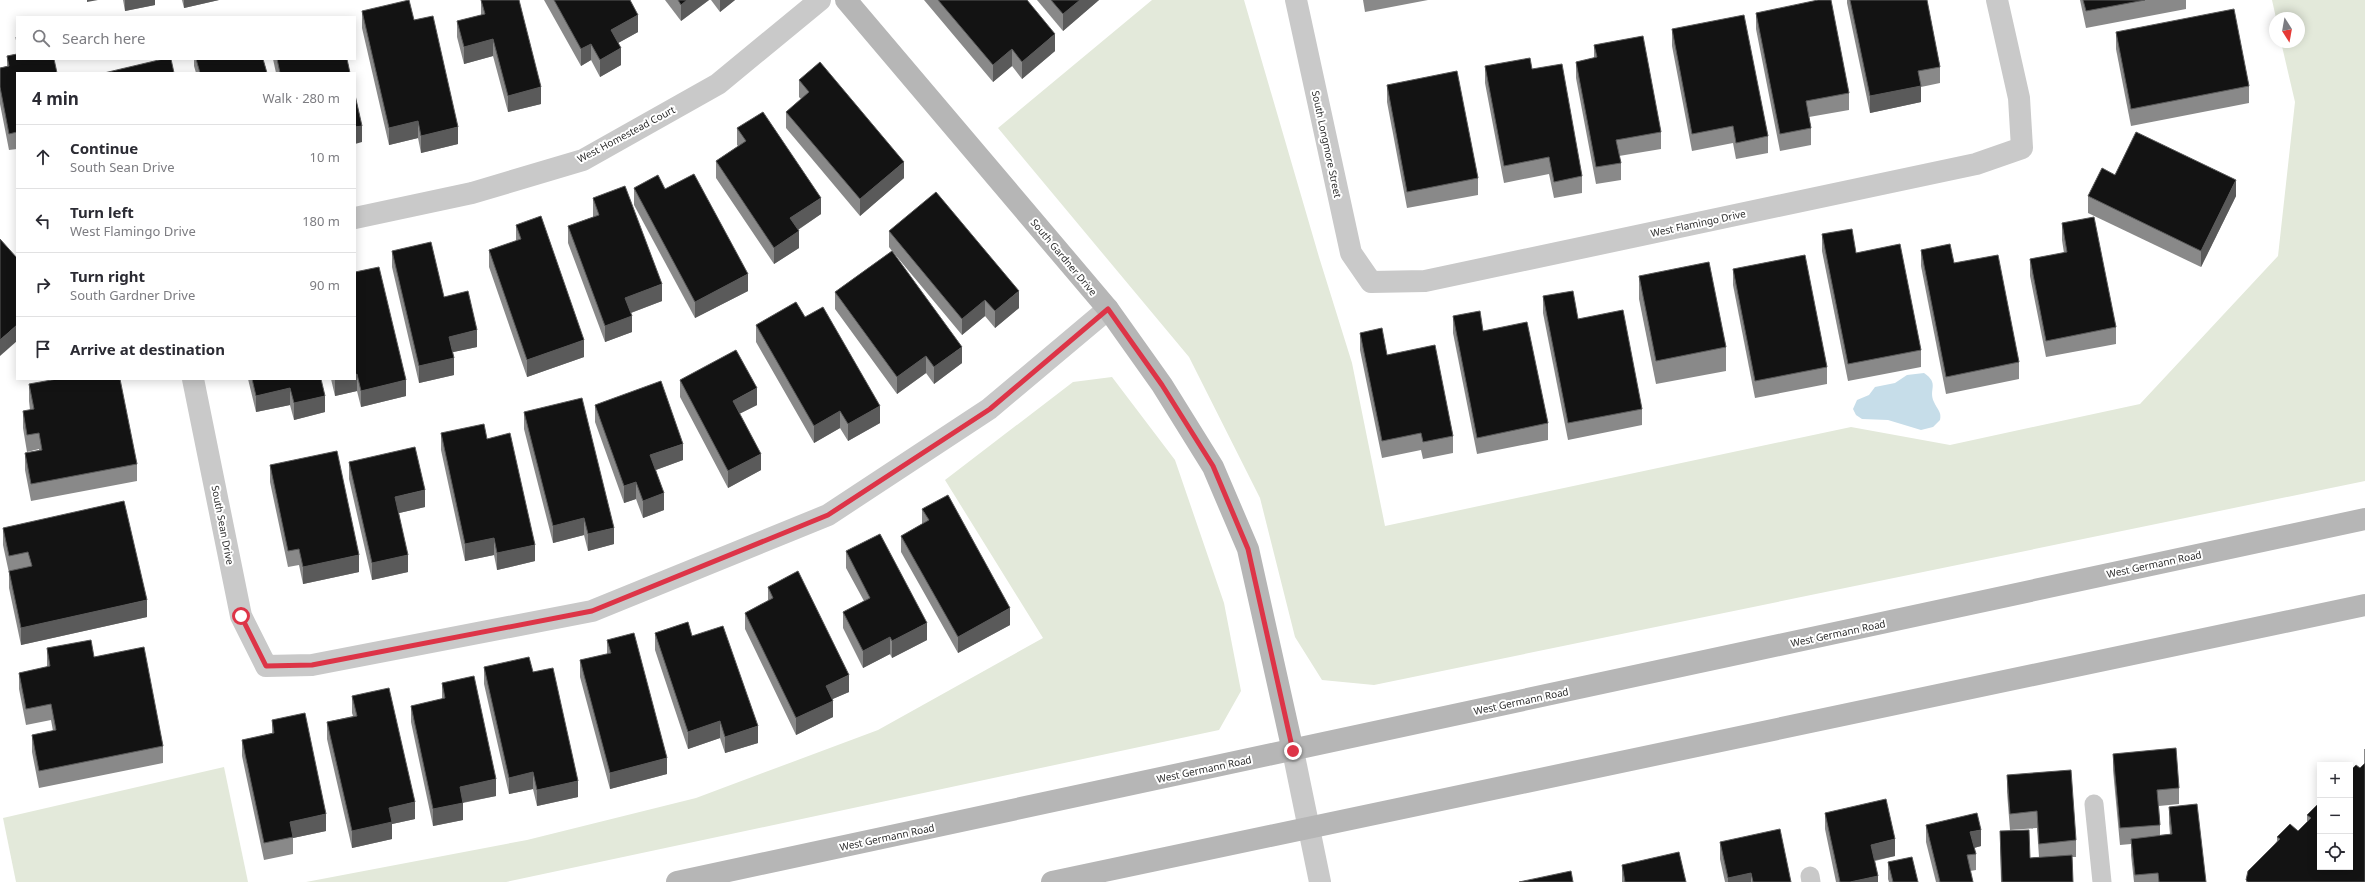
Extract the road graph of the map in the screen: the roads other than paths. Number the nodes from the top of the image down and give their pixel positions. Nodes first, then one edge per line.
1 (820, 0) edge
2 (846, 0) edge
3 (1296, 0) edge
4 (1998, 0) edge
5 (356, 218) edge
6 (1371, 282) joint
7 (1108, 309) junction
8 (193, 380) edge
9 (2365, 519) edge
10 (2365, 605) edge
11 (1293, 751) junction
12 (2094, 804) dead end
13 (1308, 827) junction
14 (677, 882) edge
15 (1052, 882) edge
16 (1320, 882) edge
17 (2102, 882) edge

1 - 5 street, West Homestead Court
2 - 7 main road, South Gardner Drive
3 - 6 street, South Longmore Street
4 - 6 street, West Flamingo Drive
7 - 8 street, South Sean Drive
7 - 11 main road, South Gardner Drive
9 - 11 main road, West Germann Road
10 - 13 main road
11 - 13 street
11 - 14 main road, West Germann Road
12 - 17 lane
13 - 15 main road
13 - 16 street

